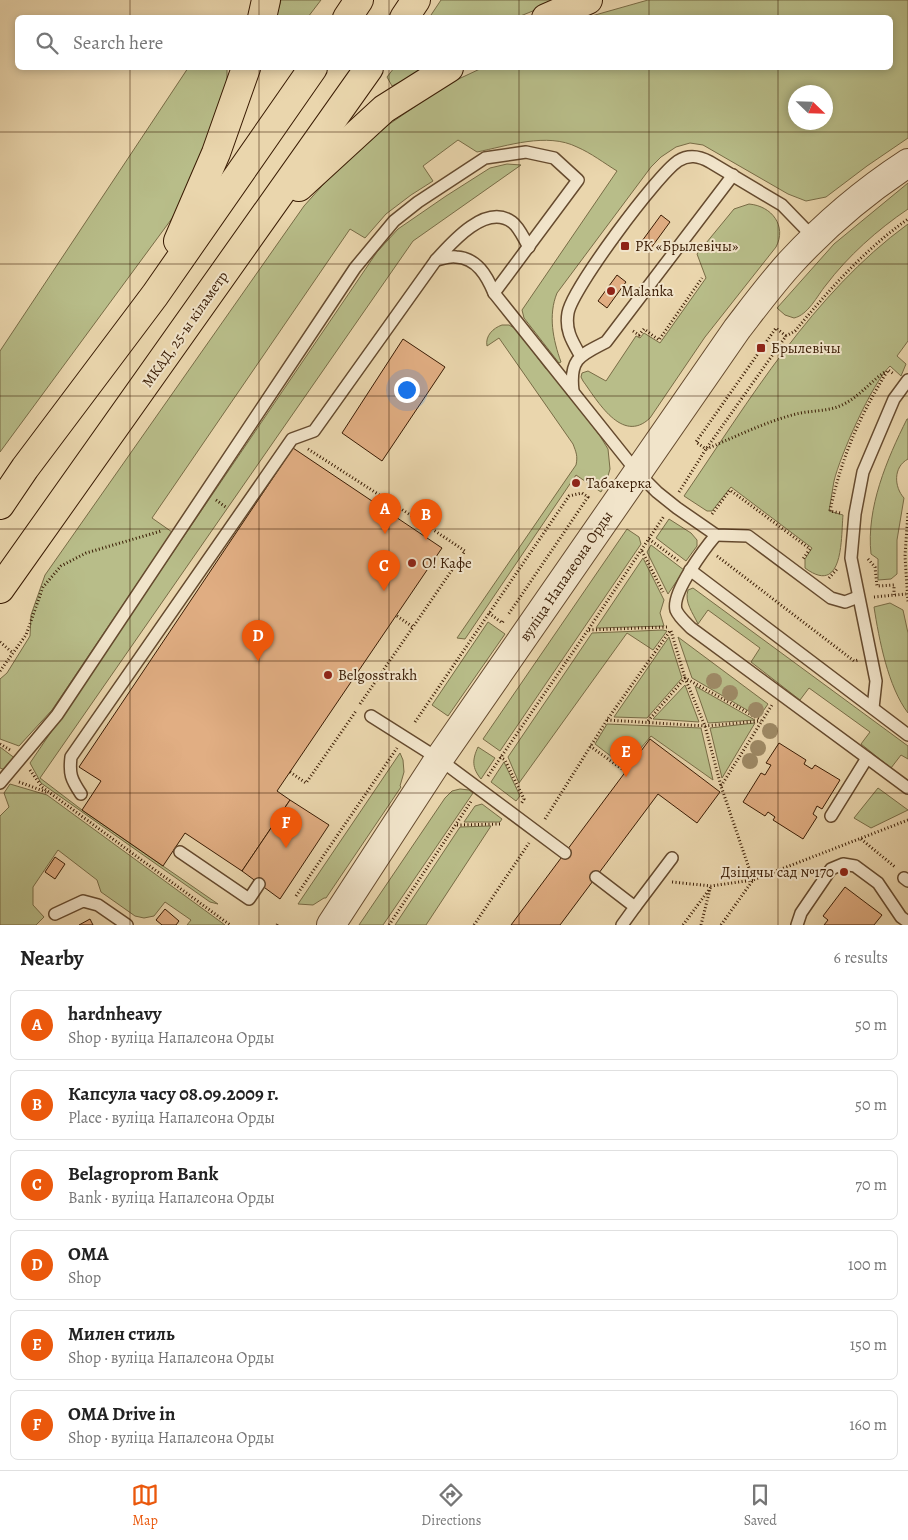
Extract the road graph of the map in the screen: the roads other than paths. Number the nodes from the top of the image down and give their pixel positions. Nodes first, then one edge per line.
1 (266, 0) edge
2 (359, 0) edge
3 (416, 0) edge
4 (588, 0) edge
5 (263, 15) edge
6 (349, 15) edge
7 (406, 15) edge
8 (553, 15) edge
9 (245, 70) edge
10 (311, 70) edge
11 (368, 70) edge
12 (446, 70) edge
13 (908, 163) edge
14 (733, 175) junction
15 (259, 224) junction
16 (814, 238) junction
17 (529, 247) junction
18 (436, 260) junction
19 (494, 293) junction
20 (155, 295) junction
21 (580, 355) junction
22 (907, 381) edge
23 (573, 391) junction
24 (26, 468) junction
25 (637, 472) junction
26 (0, 489) edge
27 (0, 505) edge
28 (716, 535) junction
29 (688, 568) junction
30 (0, 589) edge
31 (863, 598) junction
32 (873, 708) junction
33 (371, 716) dead end
34 (908, 735) edge
35 (867, 758) junction
36 (439, 759) junction
37 (3, 779) edge
38 (908, 788) edge
39 (82, 794) dead end
40 (832, 816) dead end
41 (180, 852) dead end
42 (565, 853) dead end
43 (672, 858) dead end
44 (596, 877) dead end
45 (257, 887) dead end
46 (635, 907) junction
47 (55, 914) dead end
48 (908, 922) edge
49 (128, 925) edge
50 (331, 925) edge
51 (622, 925) edge
52 (797, 925) edge

1 - 5 highway
2 - 6 highway
3 - 7 highway
4 - 8 highway
9 - 20 highway
10 - 20 highway
11 - 15 highway, МКАД, 25-ы кіламетр
12 - 15 highway
13 - 16 street, вуліца Напалеона Орды
14 - 16 lane
14 - 21 lane
14 - 21 lane
15 - 30 highway, МКАД, 25-ы кіламетр
16 - 25 street, вуліца Напалеона Орды
17 - 18 lane
17 - 19 lane
17 - 37 lane
18 - 19 lane
18 - 39 lane
19 - 23 lane
20 - 24 highway
21 - 23 lane
22 - 31 lane
23 - 25 lane
24 - 26 highway
24 - 27 highway
25 - 28 lane
25 - 36 street, вуліца Напалеона Орды
28 - 29 lane
28 - 31 lane
29 - 32 lane
29 - 35 lane
31 - 32 lane
32 - 34 lane
33 - 36 lane
35 - 38 lane
35 - 40 lane
36 - 42 lane
36 - 50 street, вуліца Напалеона Орды
41 - 45 lane
43 - 46 lane
44 - 46 lane
46 - 51 lane
47 - 49 lane
48 - 52 lane

